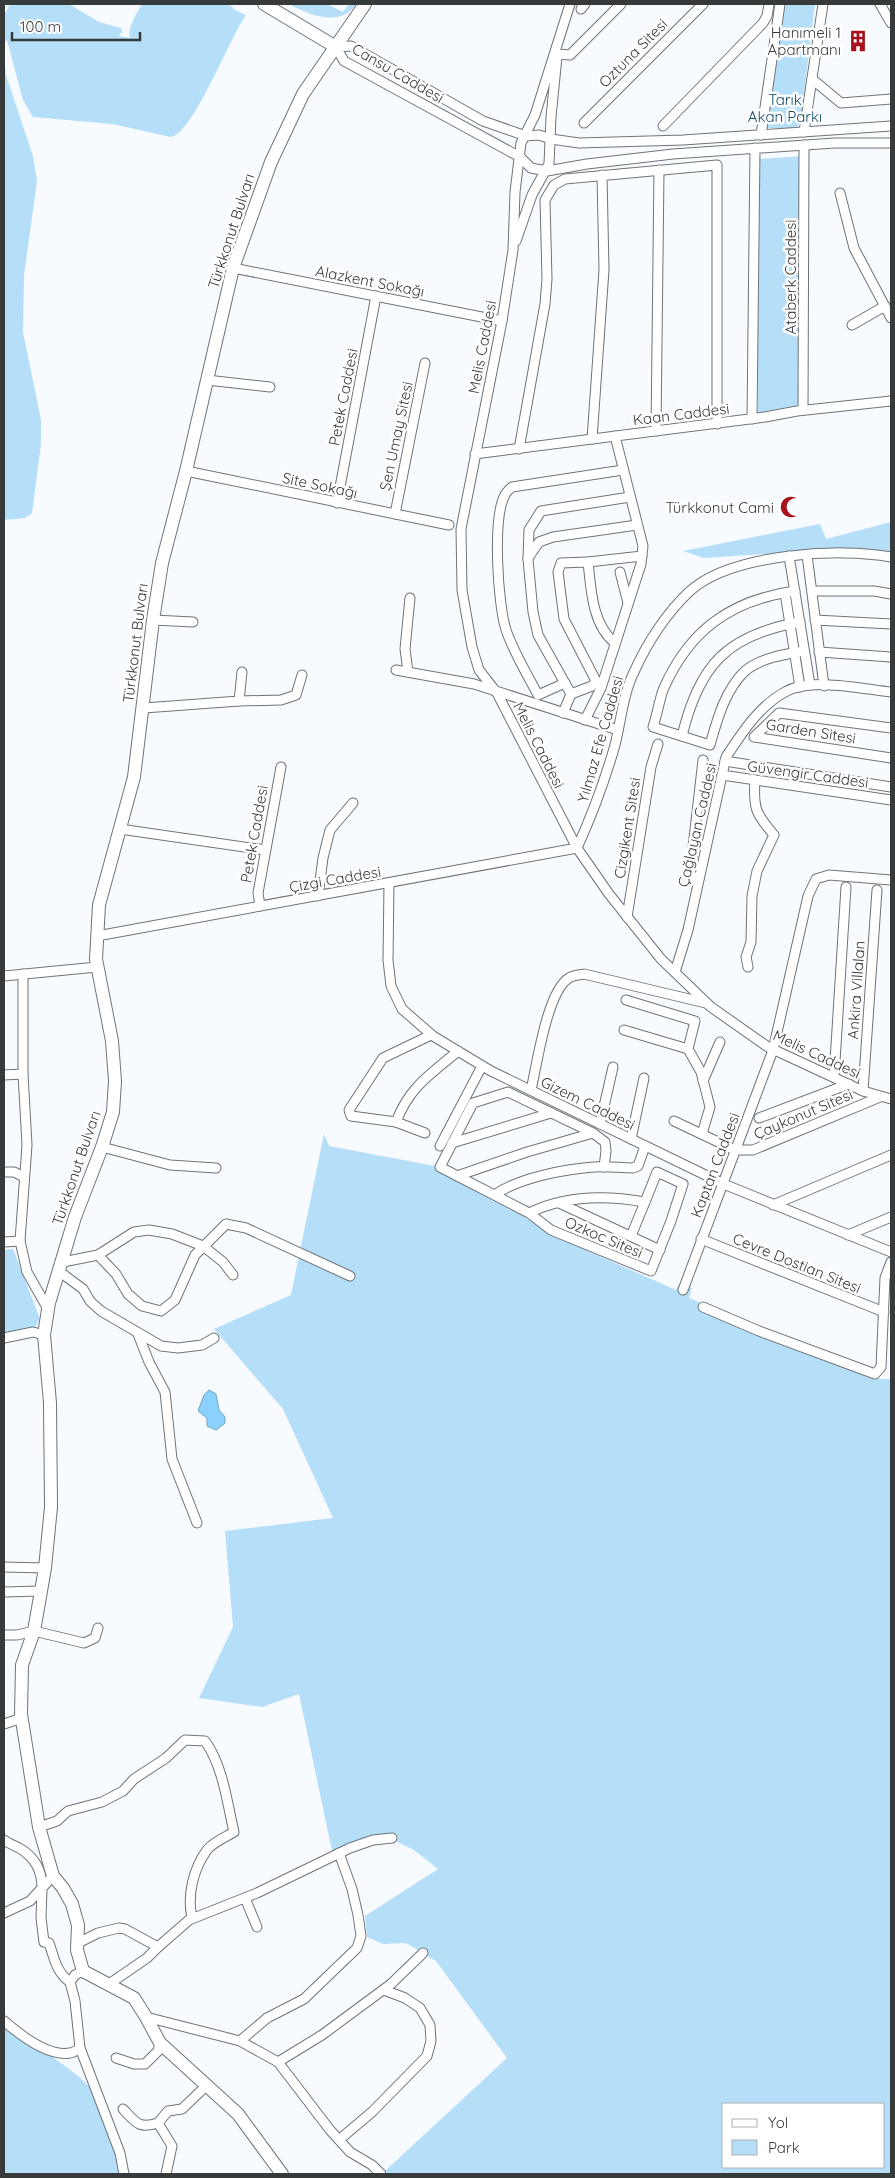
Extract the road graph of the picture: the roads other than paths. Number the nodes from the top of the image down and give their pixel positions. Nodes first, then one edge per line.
1 (264, 4) edge
2 (365, 4) edge
3 (570, 4) edge
4 (621, 4) edge
5 (702, 4) edge
6 (769, 4) edge
7 (780, 4) edge
8 (823, 4) edge
9 (880, 4) edge
10 (891, 23) edge
11 (559, 39) junction
12 (336, 48) junction
13 (557, 54) junction
14 (812, 79) junction
15 (891, 99) edge
16 (584, 123) dead end
17 (663, 126) dead end
18 (891, 126) edge
19 (804, 132) junction
20 (761, 135) junction
21 (526, 136) junction
22 (550, 139) junction
23 (891, 143) edge
24 (804, 145) junction
25 (755, 148) junction
26 (520, 157) junction
27 (659, 170) junction
28 (547, 171) junction
29 (602, 175) junction
30 (840, 193) dead end
31 (514, 250) junction
32 (233, 268) junction
33 (376, 296) junction
34 (885, 306) junction
35 (891, 318) edge
36 (502, 321) junction
37 (852, 325) dead end
38 (426, 363) dead end
39 (207, 380) junction
40 (270, 387) dead end
41 (891, 401) edge
42 (803, 410) junction
43 (752, 419) junction
44 (717, 424) junction
45 (656, 431) junction
46 (616, 436) junction
47 (592, 439) junction
48 (519, 449) junction
49 (475, 454) junction
50 (623, 470) junction
51 (186, 471) junction
52 (630, 497) junction
53 (338, 503) junction
54 (394, 514) junction
55 (449, 525) dead end
56 (637, 525) junction
57 (807, 555) junction
58 (642, 556) junction
59 (789, 556) junction
60 (891, 557) edge
61 (528, 559) junction
62 (588, 562) junction
63 (620, 572) dead end
64 (795, 591) junction
65 (812, 591) junction
66 (785, 593) junction
67 (891, 594) edge
68 (410, 598) dead end
69 (628, 604) junction
70 (153, 620) junction
71 (815, 620) junction
72 (193, 622) dead end
73 (795, 622) junction
74 (891, 624) edge
75 (615, 643) junction
76 (804, 650) junction
77 (793, 652) junction
78 (819, 652) junction
79 (891, 657) edge
80 (396, 670) dead end
81 (242, 672) dead end
82 (408, 672) junction
83 (302, 675) dead end
84 (565, 683) junction
85 (810, 686) junction
86 (824, 686) junction
87 (800, 687) junction
88 (891, 692) edge
89 (497, 693) junction
90 (571, 694) junction
91 (239, 701) junction
92 (144, 708) junction
93 (563, 713) junction
94 (585, 720) junction
95 (891, 728) edge
96 (618, 730) junction
97 (682, 736) junction
98 (658, 744) dead end
99 (891, 758) edge
100 (703, 760) dead end
101 (725, 761) junction
102 (281, 767) dead end
103 (722, 775) junction
104 (755, 780) junction
105 (891, 787) edge
106 (891, 800) edge
107 (353, 803) dead end
108 (120, 829) junction
109 (577, 848) junction
110 (265, 850) junction
111 (891, 880) edge
112 (698, 882) junction
113 (389, 884) junction
114 (846, 887) dead end
115 (877, 890) dead end
116 (318, 896) junction
117 (260, 906) junction
118 (627, 917) junction
119 (97, 936) junction
120 (97, 966) junction
121 (748, 967) dead end
122 (675, 972) junction
123 (23, 974) junction
124 (4, 976) edge
125 (626, 1000) dead end
126 (707, 1003) junction
127 (624, 1030) dead end
128 (431, 1035) junction
129 (720, 1042) dead end
130 (688, 1049) junction
131 (773, 1050) junction
132 (458, 1051) junction
133 (482, 1066) junction
134 (613, 1067) dead end
135 (23, 1074) junction
136 (4, 1075) edge
137 (834, 1077) junction
138 (644, 1078) dead end
139 (703, 1081) junction
140 (849, 1084) junction
141 (531, 1090) junction
142 (864, 1091) junction
143 (880, 1096) junction
144 (891, 1099) edge
145 (551, 1113) junction
146 (759, 1118) dead end
147 (674, 1121) dead end
148 (396, 1122) junction
149 (600, 1124) junction
150 (425, 1133) dead end
151 (593, 1133) junction
152 (702, 1134) junction
153 (631, 1139) junction
154 (452, 1143) junction
155 (440, 1146) dead end
156 (645, 1146) junction
157 (102, 1148) junction
158 (735, 1150) junction
159 (891, 1155) edge
160 (604, 1167) junction
161 (216, 1168) dead end
162 (4, 1172) edge
163 (457, 1176) junction
164 (24, 1177) junction
165 (722, 1183) junction
166 (496, 1194) junction
167 (560, 1202) junction
168 (645, 1202) junction
169 (773, 1204) junction
170 (529, 1213) junction
171 (891, 1217) edge
172 (848, 1235) junction
173 (631, 1236) junction
174 (702, 1239) junction
175 (20, 1241) junction
176 (4, 1242) edge
177 (203, 1246) junction
178 (660, 1250) junction
179 (891, 1252) edge
180 (98, 1255) junction
181 (891, 1262) edge
182 (61, 1267) junction
183 (233, 1275) dead end
184 (350, 1276) dead end
185 (683, 1290) dead end
186 (703, 1307) dead end
187 (48, 1309) junction
188 (884, 1312) junction
189 (138, 1334) junction
190 (44, 1335) junction
191 (4, 1338) edge
192 (214, 1338) dead end
193 (197, 1523) dead end
194 (4, 1567) edge
195 (45, 1568) junction
196 (40, 1591) junction
197 (4, 1592) edge
198 (98, 1628) dead end
199 (34, 1631) junction
200 (4, 1635) edge
201 (22, 1718) junction
202 (4, 1724) edge
203 (39, 1827) junction
204 (392, 1838) dead end
205 (4, 1840) edge
206 (339, 1853) junction
207 (53, 1876) junction
208 (42, 1888) junction
209 (245, 1898) junction
210 (4, 1913) edge
211 (192, 1918) junction
212 (256, 1927) dead end
213 (78, 1943) junction
214 (158, 1946) junction
215 (423, 1954) dead end
216 (83, 1971) junction
217 (70, 1982) junction
218 (108, 1984) junction
219 (384, 1990) junction
220 (146, 2017) junction
221 (4, 2021) edge
222 (240, 2041) junction
223 (160, 2043) junction
224 (80, 2048) junction
225 (116, 2058) dead end
226 (278, 2062) junction
227 (206, 2086) junction
228 (123, 2109) dead end
229 (158, 2123) junction
230 (340, 2139) junction
231 (124, 2174) edge
232 (166, 2174) edge
233 (282, 2174) edge
234 (381, 2174) edge

1 - 12 street
2 - 12 street, Türkkonut Bulvarı
3 - 11 street, Melis Caddesi
4 - 13 street
5 - 16 street, Oztuna Sitesi
6 - 17 street
7 - 20 street
8 - 14 street
9 - 10 street
11 - 13 street, Melis Caddesi
11 - 21 street, Melis Caddesi
12 - 21 street, Cansu Caddesi
12 - 26 street, Cansu Caddesi
12 - 32 street, Türkkonut Bulvarı
13 - 22 street, Melis Caddesi
14 - 15 street
14 - 19 street
18 - 19 street, Cansu Caddesi
19 - 20 street, Cansu Caddesi
20 - 22 street, Cansu Caddesi
21 - 22 street, Cansu Caddesi
21 - 26 street, Melis Caddesi
22 - 28 street, Melis Caddesi
23 - 24 street
24 - 25 street
24 - 42 street, Ataberk Caddesi
25 - 28 street
25 - 43 street
26 - 28 street, Cansu Caddesi
26 - 31 street, Melis Caddesi
27 - 29 street
27 - 44 street
27 - 45 street
28 - 31 street, Melis Caddesi
29 - 47 street
29 - 48 street
30 - 34 street
31 - 36 street, Melis Caddesi
32 - 33 street, Alazkent Sokağı
32 - 39 street, Türkkonut Bulvarı
33 - 36 street, Alazkent Sokağı
33 - 53 street, Petek Caddesi
34 - 35 street
34 - 37 street
36 - 49 street, Melis Caddesi
38 - 54 street, Şen Umay Sitesi
39 - 40 street
39 - 51 street, Türkkonut Bulvarı
41 - 42 street, Kaan Caddesi
42 - 43 street, Kaan Caddesi
43 - 44 street, Kaan Caddesi
44 - 45 street, Kaan Caddesi
45 - 46 street, Kaan Caddesi
46 - 47 street, Kaan Caddesi
46 - 50 street
47 - 48 street, Kaan Caddesi
48 - 49 street, Kaan Caddesi
49 - 89 street, Melis Caddesi
50 - 52 street
50 - 84 street
51 - 53 street, Site Sokağı
51 - 70 street, Türkkonut Bulvarı
52 - 56 street
52 - 61 street
53 - 54 street, Site Sokağı
54 - 55 street, Site Sokağı
56 - 58 street
56 - 61 street
57 - 59 street, Yılmaz Efe Caddesi
57 - 60 street, Yılmaz Efe Caddesi
57 - 65 street
58 - 62 street
58 - 69 street
59 - 64 street
59 - 96 street, Yılmaz Efe Caddesi
61 - 84 street
62 - 75 street
62 - 90 street
63 - 69 street
64 - 66 street
64 - 73 street
65 - 67 street
65 - 71 street
66 - 73 street
66 - 97 street
68 - 82 street
69 - 75 street
70 - 72 street
70 - 92 street, Türkkonut Bulvarı
71 - 74 street
71 - 78 street
73 - 76 street
73 - 77 street
73 - 97 street
75 - 94 street
76 - 77 street
76 - 85 street
77 - 87 street
77 - 97 street
78 - 79 street
78 - 86 street
80 - 82 street
81 - 91 street
82 - 89 street
83 - 91 street
84 - 90 street
85 - 86 street, Çağlayan Caddesi
85 - 87 street, Çağlayan Caddesi
86 - 88 street, Çağlayan Caddesi
87 - 101 street, Çağlayan Caddesi
89 - 93 street
89 - 109 street, Melis Caddesi
90 - 93 street
91 - 92 street
92 - 108 street, Türkkonut Bulvarı
93 - 94 street
94 - 96 street
95 - 99 street, Garden Sitesi
96 - 109 street, Yılmaz Efe Caddesi
98 - 118 street, Cizgikent Sitesi
100 - 112 street
101 - 103 street, Çağlayan Caddesi
101 - 105 street, Güvengir Caddesi
102 - 110 street, Petek Caddesi
103 - 104 street, Güvengir Caddesi
103 - 112 street, Çağlayan Caddesi
104 - 106 street, Güvengir Caddesi
104 - 121 street
107 - 116 street
108 - 110 street
108 - 119 street, Türkkonut Bulvarı
109 - 113 street, Çizgi Caddesi
109 - 118 street, Melis Caddesi
110 - 117 street, Petek Caddesi
111 - 131 street, Kaptan Caddesi
112 - 122 street, Çağlayan Caddesi
113 - 116 street, Çizgi Caddesi
113 - 128 street, Gizem Caddesi
114 - 137 street, Ankira Villalan
115 - 142 street, Ankira Villalan
116 - 117 street, Çizgi Caddesi
117 - 119 street, Çizgi Caddesi
118 - 122 street, Melis Caddesi
119 - 120 street, Türkkonut Bulvarı
120 - 123 street
120 - 157 street, Türkkonut Bulvarı
122 - 126 street, Melis Caddesi
123 - 124 street
123 - 135 street
125 - 130 street
126 - 131 street, Melis Caddesi
126 - 141 street
127 - 130 street
128 - 132 street, Gizem Caddesi
128 - 148 street
129 - 139 street
130 - 139 street
131 - 137 street, Melis Caddesi
131 - 158 street, Kaptan Caddesi
132 - 133 street, Gizem Caddesi
132 - 148 street
133 - 141 street, Gizem Caddesi
133 - 155 street
134 - 149 street
135 - 136 street
135 - 164 street
137 - 140 street, Melis Caddesi
138 - 153 street
139 - 152 street
140 - 142 street, Melis Caddesi
140 - 146 street
141 - 149 street, Gizem Caddesi
142 - 143 street, Melis Caddesi
143 - 144 street, Melis Caddesi
143 - 158 street, Çaykonut Sitesi
145 - 151 street, Ozkoc Sitesi
145 - 154 street
145 - 154 street, Ozkoc Sitesi
147 - 152 street
148 - 150 street
149 - 153 street, Gizem Caddesi
151 - 160 street, Ozkoc Sitesi
151 - 163 street
152 - 158 street
153 - 156 street, Gizem Caddesi
154 - 163 street, Ozkoc Sitesi
156 - 160 street
156 - 165 street, Gizem Caddesi
157 - 161 street
157 - 182 street, Türkkonut Bulvarı
158 - 165 street, Kaptan Caddesi
159 - 169 street
160 - 166 street
162 - 164 street
163 - 166 street, Ozkoc Sitesi
164 - 175 street
165 - 169 street, Gizem Caddesi
165 - 174 street, Kaptan Caddesi
166 - 170 street, Ozkoc Sitesi
167 - 168 street, Ozkoc Sitesi
167 - 170 street, Ozkoc Sitesi
167 - 173 street, Ozkoc Sitesi
168 - 173 street
168 - 178 street, Ozkoc Sitesi
169 - 172 street, Gizem Caddesi
170 - 178 street, Ozkoc Sitesi
171 - 172 street
172 - 179 street, Gizem Caddesi
173 - 178 street, Ozkoc Sitesi
174 - 185 street, Kaptan Caddesi
174 - 188 street, Cevre Dostian Sitesi
175 - 176 street
175 - 187 street
177 - 180 street
177 - 180 street
177 - 183 street
177 - 184 street
180 - 182 street
181 - 188 street
182 - 187 street, Türkkonut Bulvarı
182 - 189 street
186 - 188 street
187 - 190 street, Türkkonut Bulvarı
189 - 192 street
189 - 193 street
190 - 191 street
190 - 195 street, Türkkonut Bulvarı
194 - 195 street
195 - 196 street, Türkkonut Bulvarı
196 - 197 street
196 - 199 street, Türkkonut Bulvarı
198 - 199 street
199 - 200 street
199 - 201 street, Türkkonut Bulvarı
201 - 202 street
201 - 203 street, Türkkonut Bulvarı
203 - 207 street, Türkkonut Bulvarı
203 - 211 street
204 - 206 street
205 - 208 street
206 - 209 street
206 - 222 street
207 - 208 street
207 - 213 street, Türkkonut Bulvarı
208 - 210 street
208 - 217 street
209 - 211 street
209 - 212 street
211 - 214 street
213 - 214 street
213 - 216 street, Türkkonut Bulvarı
214 - 218 street
215 - 219 street
216 - 217 street
216 - 218 street
217 - 224 street
218 - 220 street
219 - 226 street
219 - 230 street
220 - 222 street
220 - 223 street
221 - 224 street
222 - 226 street
223 - 225 street
223 - 227 street
224 - 231 street
226 - 230 street
227 - 229 street
227 - 233 street
228 - 229 street
229 - 232 street
230 - 234 street

